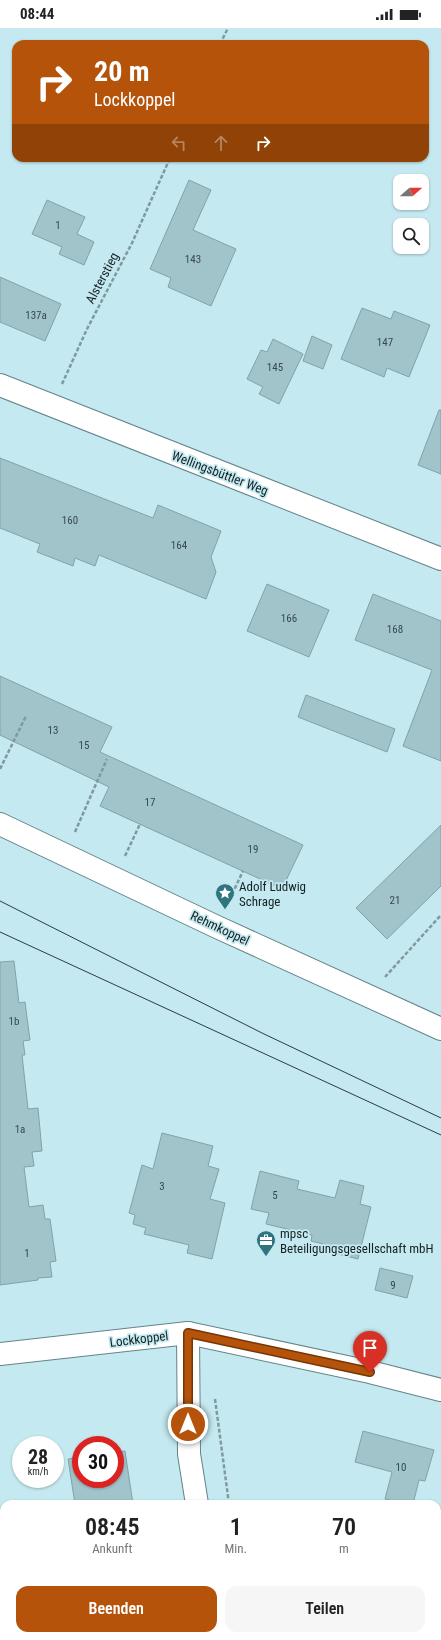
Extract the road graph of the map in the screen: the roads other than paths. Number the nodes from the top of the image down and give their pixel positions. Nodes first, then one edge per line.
1 (0, 385) edge
2 (441, 559) edge
3 (0, 824) edge
4 (441, 1029) edge
5 (188, 1333) junction
6 (0, 1354) edge
7 (441, 1390) edge
8 (196, 1500) edge

1 - 2 street, Wellingsbüttler Weg
3 - 4 street, Rehmkoppel
5 - 6 street, Lockkoppel
5 - 7 street, Lockkoppel
5 - 8 street

